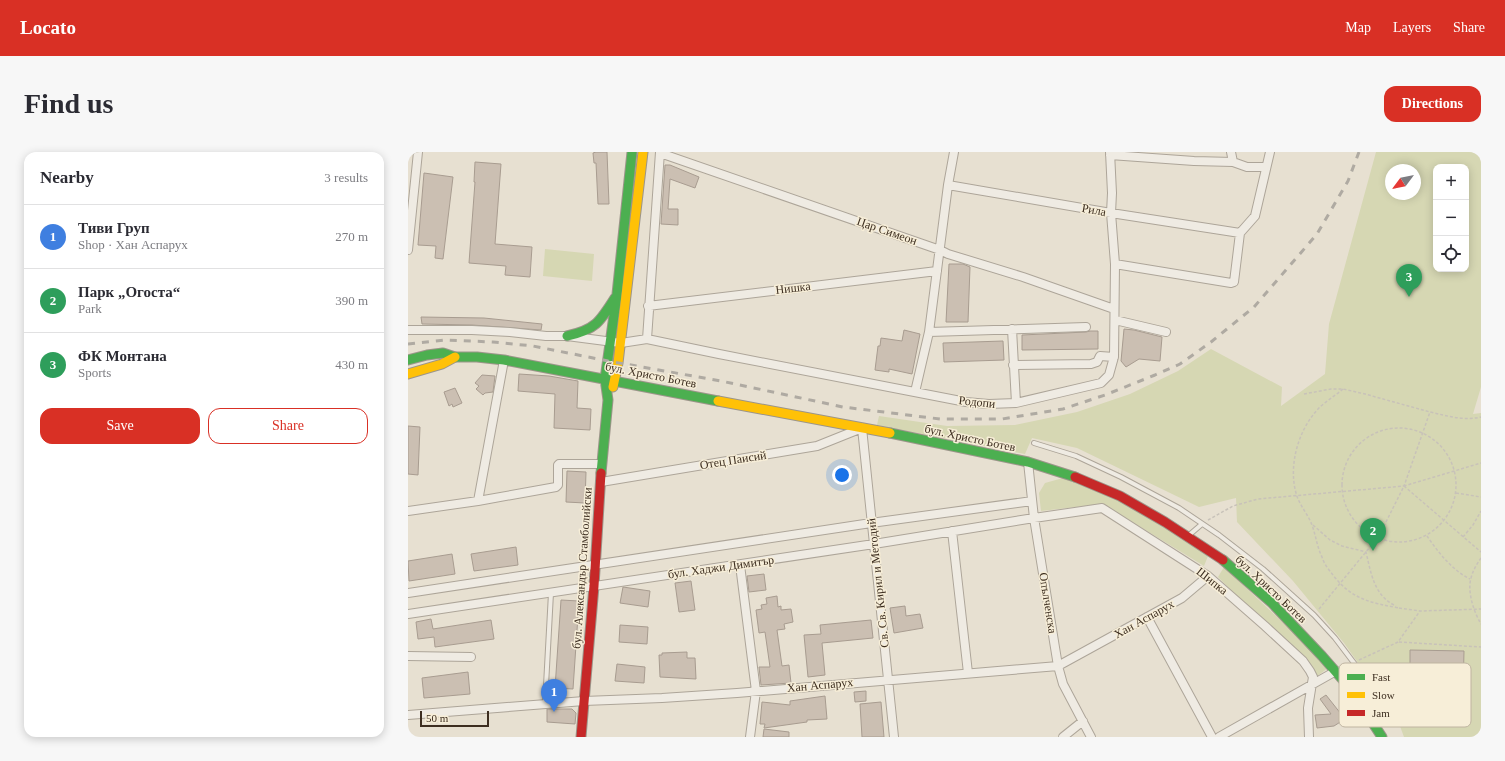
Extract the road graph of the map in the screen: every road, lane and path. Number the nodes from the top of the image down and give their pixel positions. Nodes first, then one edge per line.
1 (418, 152) edge
2 (632, 152) edge
3 (643, 152) edge
4 (660, 152) edge
5 (954, 152) edge
6 (1232, 152) edge
7 (1270, 152) edge
8 (1110, 153) edge
9 (1233, 162) junction
10 (1266, 167) junction
11 (948, 185) junction
12 (1111, 213) junction
13 (409, 219) edge
14 (1240, 233) junction
15 (408, 250) edge
16 (940, 250) junction
17 (1115, 264) junction
18 (937, 271) junction
19 (617, 294) junction
20 (648, 306) junction
21 (1114, 309) junction
22 (1114, 320) junction
23 (1086, 327) dead end
24 (1012, 329) junction
25 (408, 330) edge
26 (929, 332) junction
27 (1166, 332) dead end
28 (567, 336) junction
29 (647, 339) junction
30 (616, 343) junction
31 (455, 357) junction
32 (1114, 357) junction
33 (408, 360) edge
34 (504, 360) junction
35 (1014, 365) junction
36 (408, 374) edge
37 (605, 379) junction
38 (616, 381) junction
39 (1343, 389) junction
40 (914, 392) junction
41 (1304, 394) dead end
42 (608, 400) junction
43 (1016, 403) junction
44 (1430, 412) junction
45 (1481, 417) edge
46 (862, 428) junction
47 (1423, 433) junction
48 (1034, 443) dead end
49 (1028, 462) junction
50 (1481, 463) edge
51 (602, 464) junction
52 (1455, 471) junction
53 (601, 482) junction
54 (1404, 486) junction
55 (1343, 491) junction
56 (1456, 493) junction
57 (1296, 495) junction
58 (1481, 497) edge
59 (478, 501) junction
60 (1032, 501) junction
61 (408, 511) edge
62 (1481, 511) edge
63 (1034, 518) junction
64 (1444, 520) junction
65 (871, 523) junction
66 (1312, 523) junction
67 (1202, 524) junction
68 (952, 531) junction
69 (1426, 535) junction
70 (1188, 536) junction
71 (1378, 537) junction
72 (1463, 537) junction
73 (874, 544) junction
74 (1366, 552) junction
75 (1481, 552) edge
76 (1481, 558) edge
77 (740, 564) junction
78 (596, 565) junction
79 (1208, 576) junction
80 (1470, 579) junction
81 (1340, 584) junction
82 (594, 586) junction
83 (552, 592) junction
84 (408, 593) edge
85 (1399, 608) junction
86 (1474, 609) junction
87 (1481, 609) edge
88 (1420, 610) junction
89 (408, 614) edge
90 (1314, 615) junction
91 (1147, 617) junction
92 (1481, 624) edge
93 (1398, 642) junction
94 (1481, 647) edge
95 (408, 656) edge
96 (471, 657) dead end
97 (1354, 663) joint
98 (1058, 666) junction
99 (1336, 671) junction
100 (968, 673) junction
101 (1339, 675) edge
102 (888, 680) junction
103 (1313, 685) junction
104 (756, 691) junction
105 (584, 701) junction
106 (545, 704) junction
107 (408, 715) edge
108 (1084, 721) junction
109 (1375, 727) edge
110 (581, 737) edge
111 (750, 737) edge
112 (894, 737) edge
113 (1063, 737) edge
114 (1091, 737) edge
115 (1212, 737) edge
116 (1219, 737) edge
117 (1309, 737) edge
118 (1382, 737) edge

1 - 13 street
2 - 19 main road, бул. Александър Стамболийски
3 - 30 main road, бул. Александър Стамболийски
4 - 16 street, Цар Симеон
4 - 20 street
5 - 11 street
6 - 9 street
7 - 10 street
8 - 9 street
8 - 12 street, Родопи
9 - 10 street
10 - 14 street
11 - 12 street, Рила
11 - 16 street
12 - 14 street, Рила
12 - 17 street, Родопи
13 - 15 street
14 - 17 street
16 - 18 street
16 - 21 street, Цар Симеон
17 - 21 street, Родопи
18 - 20 street, Нишка
18 - 26 street
19 - 28 main road
19 - 30 main road, бул. Александър Стамболийски
20 - 29 street
21 - 22 street, Родопи
22 - 27 street
22 - 32 street, Родопи
23 - 24 street
24 - 26 street
24 - 35 street
25 - 28 street, Родопи
26 - 40 street
28 - 30 street, Родопи
29 - 30 street, Родопи
29 - 40 street, Родопи
30 - 37 main road, бул. Александър Стамболийски
30 - 38 main road, бул. Александър Стамболийски
31 - 33 main road, бул. Христо Ботев
31 - 34 main road, бул. Христо Ботев
31 - 36 main road, бул. Христо Ботев
32 - 35 street
32 - 43 street, Родопи
34 - 37 main road, бул. Христо Ботев
34 - 59 street
35 - 43 street
37 - 38 main road, бул. Христо Ботев
37 - 42 main road, бул. Александър Стамболийски
38 - 42 main road, бул. Александър Стамболийски
38 - 46 main road, бул. Христо Ботев
39 - 41 path
39 - 44 path
39 - 57 path
40 - 43 street, Родопи
42 - 51 main road, бул. Александър Стамболийски
44 - 45 path
44 - 47 path
46 - 49 main road, бул. Христо Ботев
46 - 53 street, Отец Паисий
46 - 65 street, Св. Св. Кирил и Методий
47 - 52 path
47 - 54 path
47 - 55 path
48 - 67 lane
49 - 60 street, Опълченска
49 - 70 main road, бул. Христо Ботев
50 - 52 path
51 - 53 main road, бул. Александър Стамболийски
51 - 59 street
52 - 54 path
52 - 56 path
53 - 78 main road, бул. Александър Стамболийски
54 - 55 path
54 - 64 path
54 - 71 path
55 - 57 path
55 - 71 path
56 - 58 path
56 - 64 path
57 - 66 path
57 - 67 path
59 - 61 street
60 - 63 street, Опълченска
60 - 65 street, бул. Хаджи Димитър
62 - 72 path
63 - 68 street, бул. Хаджи Димитър
63 - 79 street, Шипка
63 - 98 street, Опълченска
64 - 69 path
64 - 72 path
65 - 73 street, Св. Св. Кирил и Методий
65 - 78 street, бул. Хаджи Димитър
66 - 74 path
66 - 81 path
67 - 70 lane
67 - 90 lane
68 - 73 street, бул. Хаджи Димитър
68 - 100 street
69 - 71 path
69 - 80 path
70 - 99 main road, бул. Христо Ботев
71 - 74 path
72 - 75 path
73 - 77 street, бул. Хаджи Димитър
73 - 102 street, Св. Св. Кирил и Методий
74 - 81 path
74 - 85 path
76 - 80 path
77 - 82 street, бул. Хаджи Димитър
77 - 104 street
78 - 82 main road, бул. Александър Стамболийски
78 - 84 street, бул. Хаджи Димитър
79 - 91 street, Хан Аспарух
79 - 103 street, Шипка
80 - 86 path
81 - 85 path
81 - 90 path
82 - 83 street, бул. Хаджи Димитър
82 - 105 main road, бул. Александър Стамболийски
83 - 89 street, бул. Хаджи Димитър
83 - 106 lane
85 - 88 path
86 - 87 path
86 - 88 path
86 - 92 path
88 - 93 path
90 - 97 lane
91 - 98 street, Хан Аспарух
91 - 115 street
93 - 94 path
93 - 97 path
95 - 96 street
98 - 100 street, Хан Аспарух
98 - 108 street, Опълченска
99 - 101 main road, бул. Христо Ботев
99 - 103 street
100 - 102 street, Хан Аспарух
102 - 104 street, Хан Аспарух
102 - 112 street, Св. Св. Кирил и Методий
103 - 116 street
103 - 117 street
104 - 105 street, Хан Аспарух
104 - 111 street
105 - 106 street, Хан Аспарух
105 - 110 main road, бул. Александър Стамболийски
106 - 107 street, Хан Аспарух
108 - 113 street
108 - 114 street, Опълченска
109 - 118 main road, бул. Христо Ботев

